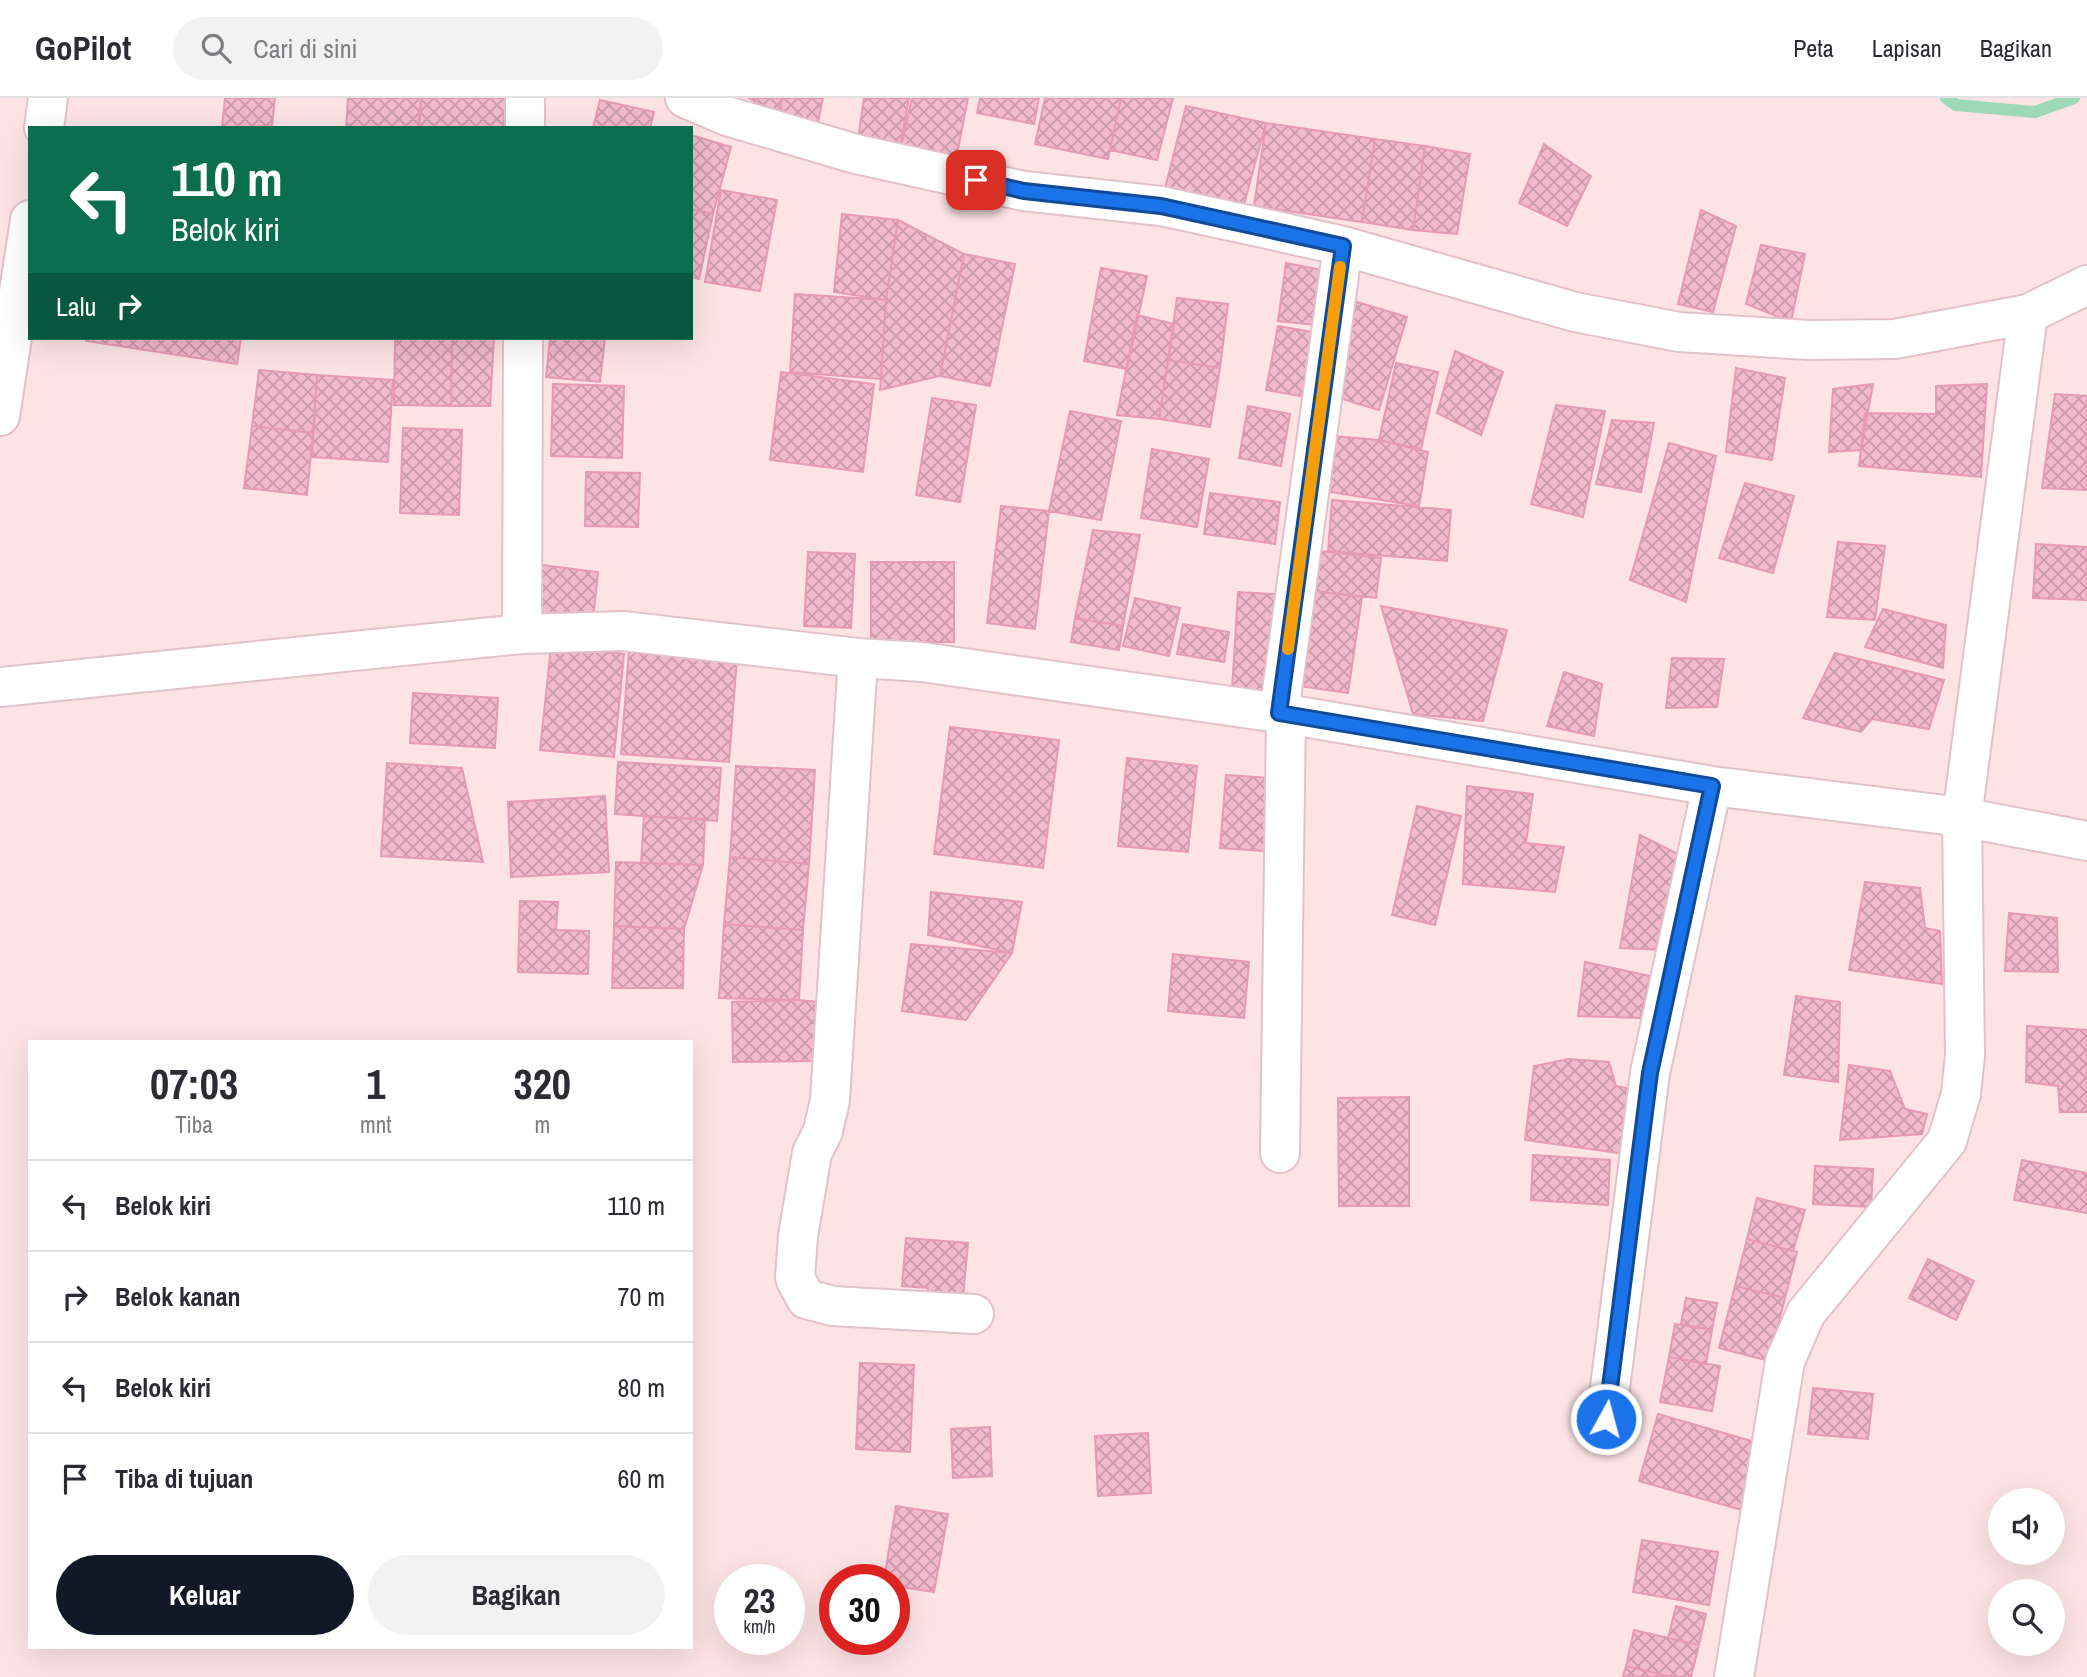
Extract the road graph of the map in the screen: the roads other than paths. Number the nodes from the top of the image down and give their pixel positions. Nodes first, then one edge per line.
1 (48, 98) edge
2 (525, 98) edge
3 (685, 98) edge
4 (44, 126) edge
5 (525, 126) edge
6 (28, 233) edge
7 (1343, 246) junction
8 (2087, 285) edge
9 (2028, 314) junction
10 (523, 340) edge
11 (0, 416) edge
12 (522, 634) junction
13 (858, 658) junction
14 (0, 687) edge
15 (1282, 713) junction
16 (1712, 786) junction
17 (1962, 817) junction
18 (2087, 841) edge
19 (1280, 1153) dead end
20 (974, 1314) dead end
21 (1606, 1419) dead end
22 (1734, 1677) edge

1 - 4 street
2 - 5 street
3 - 7 street
6 - 11 street
7 - 9 street
7 - 15 street
8 - 9 street
9 - 17 street
10 - 12 street
12 - 13 street
12 - 14 street
13 - 15 street
13 - 20 street
15 - 16 street
15 - 19 street
16 - 17 street
16 - 21 street
17 - 18 street
17 - 22 street

